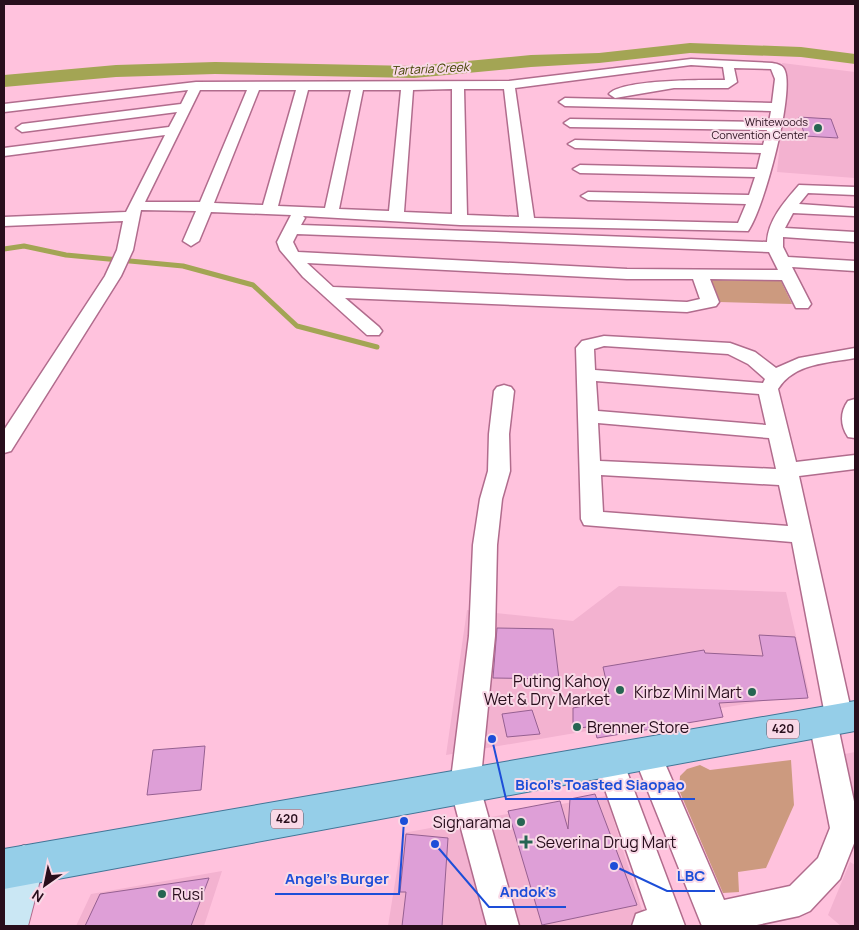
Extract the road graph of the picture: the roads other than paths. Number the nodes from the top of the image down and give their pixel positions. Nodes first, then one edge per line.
1 (728, 64) junction
2 (555, 80) junction
3 (509, 85) junction
4 (196, 86) junction
5 (255, 86) junction
6 (303, 86) junction
7 (407, 87) junction
8 (458, 87) junction
9 (358, 88) junction
10 (565, 102) junction
11 (616, 102) junction
12 (38, 103) junction
13 (184, 107) junction
14 (778, 107) junction
15 (4, 108) edge
16 (570, 123) junction
17 (774, 126) junction
18 (22, 128) junction
19 (174, 130) junction
20 (575, 144) junction
21 (768, 149) junction
22 (4, 152) edge
23 (580, 169) junction
24 (762, 173) junction
25 (855, 191) edge
26 (588, 196) junction
27 (755, 200) junction
28 (206, 207) junction
29 (788, 208) junction
30 (269, 210) junction
31 (134, 211) junction
32 (855, 212) edge
33 (331, 213) junction
34 (396, 216) junction
35 (460, 220) junction
36 (4, 221) edge
37 (593, 225) junction
38 (528, 230) junction
39 (855, 237) edge
40 (192, 241) dead end
41 (780, 254) junction
42 (293, 257) junction
43 (855, 266) edge
44 (525, 268) junction
45 (567, 271) junction
46 (699, 273) junction
47 (329, 292) junction
48 (567, 302) junction
49 (802, 304) dead end
50 (373, 331) dead end
51 (855, 352) edge
52 (586, 375) junction
53 (771, 383) junction
54 (504, 391) dead end
55 (855, 405) edge
56 (588, 416) junction
57 (777, 432) junction
58 (855, 432) edge
59 (4, 446) edge
60 (855, 462) edge
61 (590, 467) junction
62 (787, 474) junction
63 (802, 535) junction
64 (839, 719) edge
65 (647, 754) junction
66 (609, 761) junction
67 (465, 787) junction
68 (14, 867) edge
69 (717, 922) edge
70 (661, 925) edge
71 (7, 926) edge
72 (503, 926) edge

1 - 2 street
1 - 11 street
1 - 14 street
2 - 3 street
2 - 10 street
3 - 8 street
3 - 38 street
4 - 5 street
4 - 12 street
4 - 13 street
5 - 6 street
5 - 28 street
6 - 9 street
6 - 30 street
7 - 8 street
7 - 9 street
7 - 34 street
8 - 35 street
9 - 33 street
10 - 11 street
10 - 16 street
11 - 14 street
12 - 15 street
12 - 18 street
13 - 18 street
13 - 19 street
14 - 17 street
16 - 17 street
16 - 20 street
17 - 21 street
18 - 22 street
19 - 22 street
19 - 31 street
20 - 21 street
20 - 23 street
21 - 24 street
23 - 24 street
23 - 26 street
24 - 27 street
25 - 29 street
26 - 27 street
26 - 37 street
27 - 37 street
28 - 30 street
28 - 31 street
28 - 40 street
29 - 32 street
29 - 41 street
30 - 33 street
31 - 36 street
31 - 59 street
33 - 34 street
34 - 35 street
35 - 38 street
37 - 38 street
38 - 41 street
38 - 42 street
38 - 44 street
39 - 41 street
41 - 43 street
41 - 46 street
41 - 49 street
42 - 44 street
42 - 47 street
44 - 45 street
45 - 46 street
45 - 48 street
46 - 48 street
47 - 48 street
47 - 50 street
51 - 53 street
52 - 53 street
52 - 53 street
52 - 56 street
53 - 57 street
54 - 67 street
55 - 58 street
56 - 57 street
56 - 61 street
57 - 62 street
60 - 62 street
61 - 62 street
61 - 63 street
62 - 63 street
63 - 64 street
64 - 65 main road, 420
64 - 69 street
65 - 66 main road, 420
65 - 69 street
66 - 67 main road, 420
66 - 70 street
67 - 68 main road, 420
67 - 72 street
68 - 71 street

